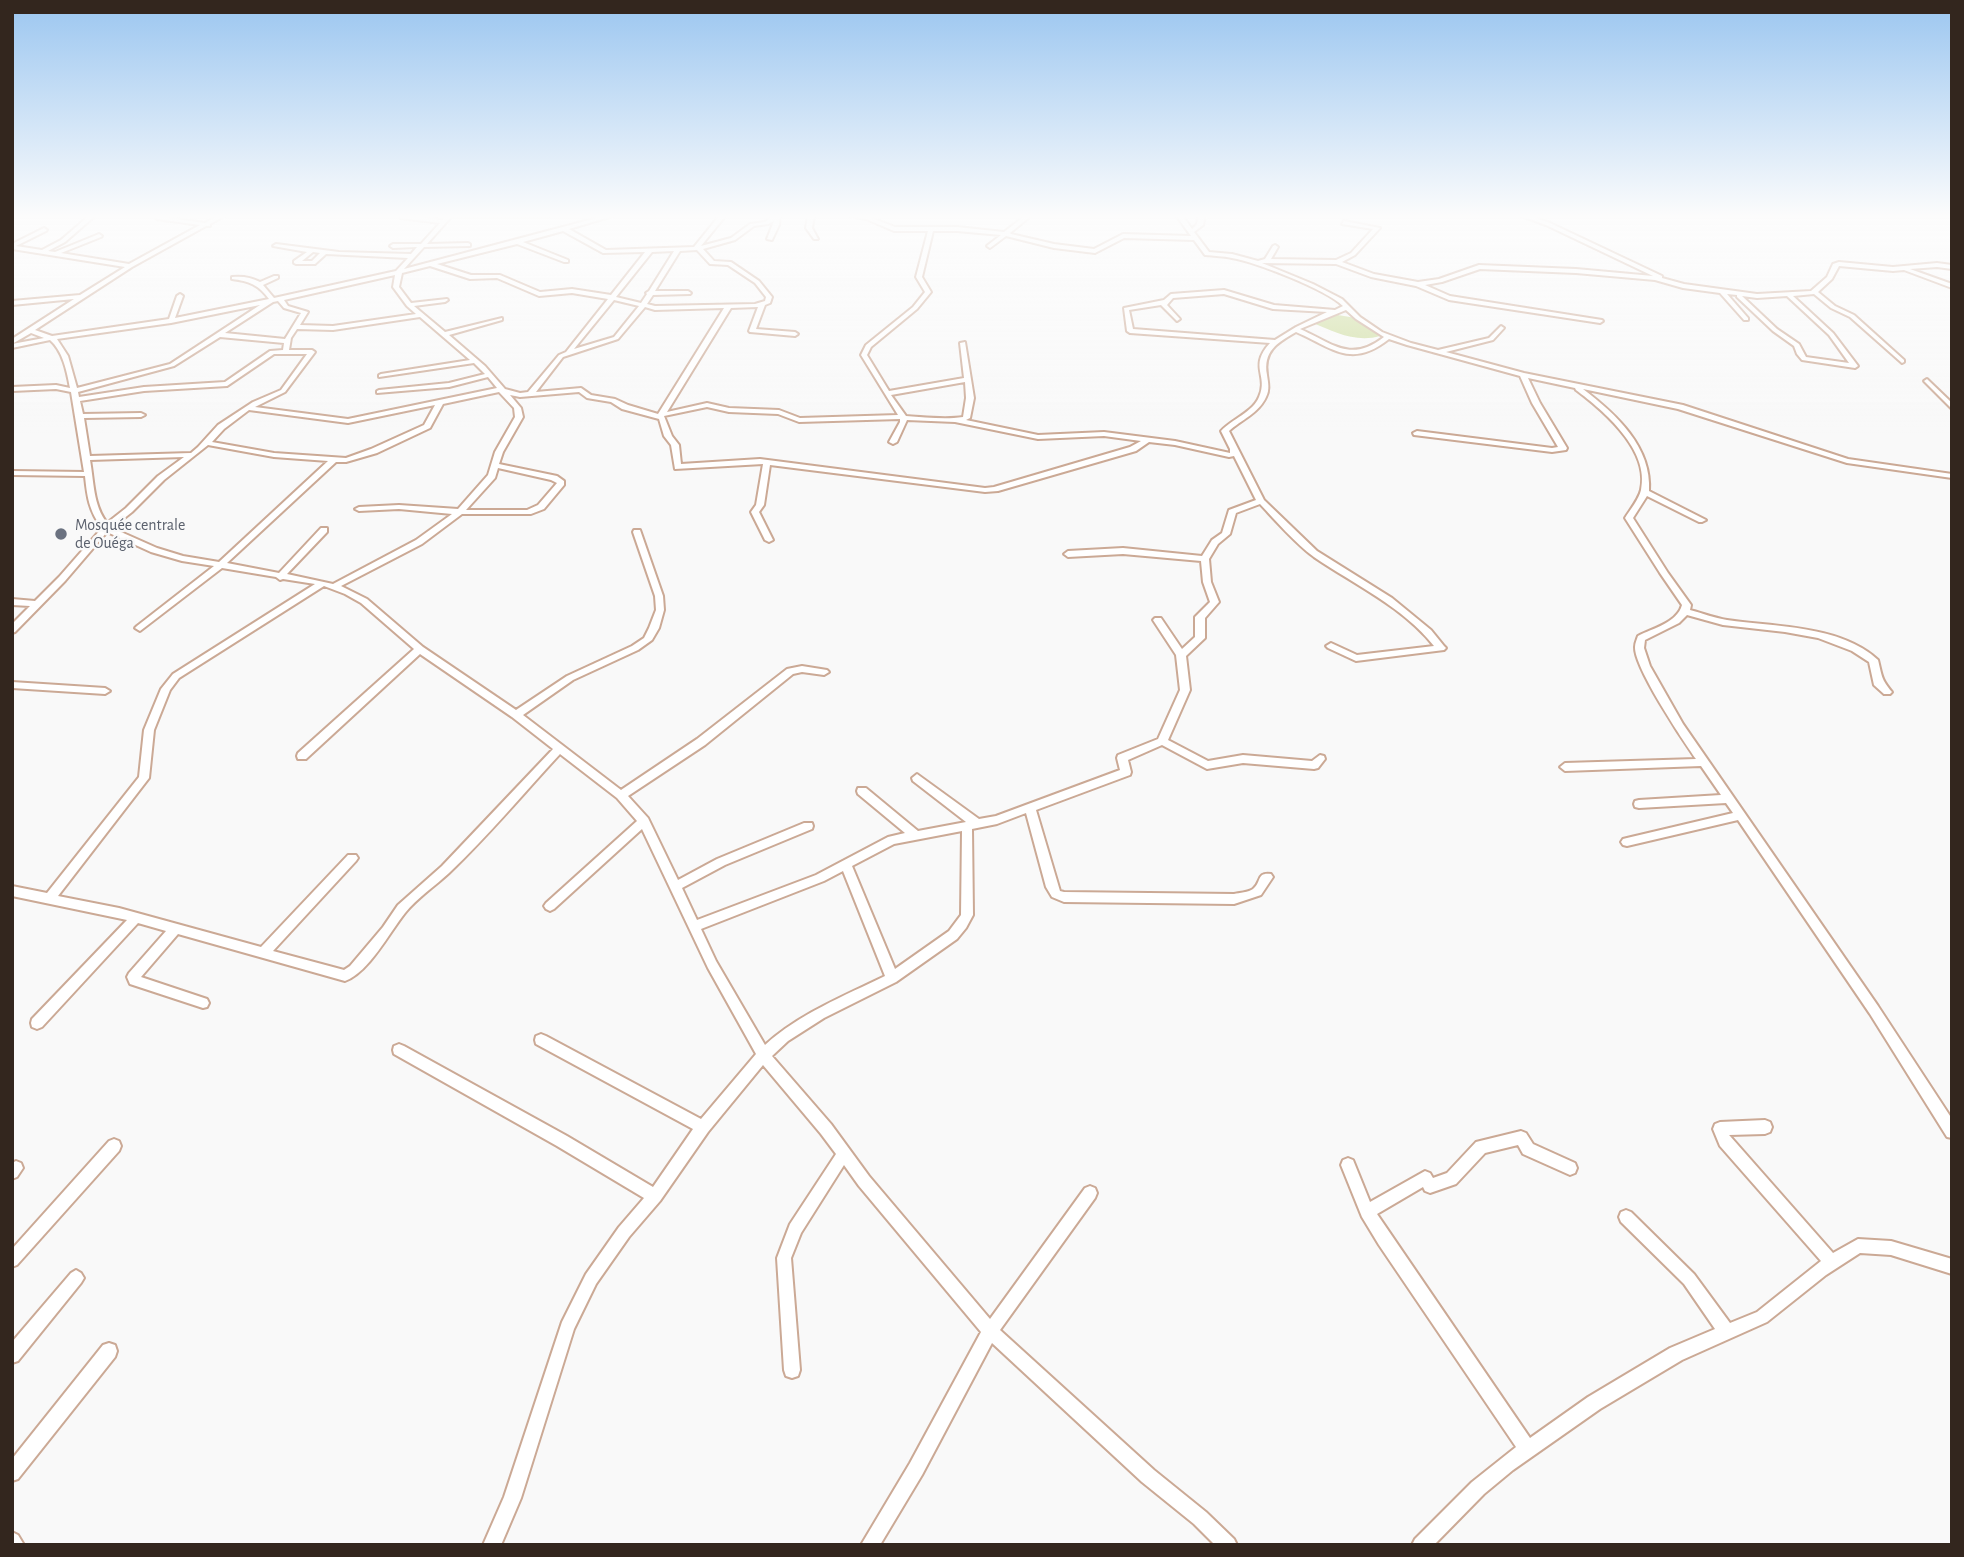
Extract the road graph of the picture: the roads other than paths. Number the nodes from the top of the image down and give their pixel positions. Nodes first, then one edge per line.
1 (97, 288) edge
2 (264, 288) edge
3 (328, 288) edge
4 (396, 288) edge
5 (525, 288) edge
6 (622, 288) edge
7 (653, 288) edge
8 (762, 288) edge
9 (925, 288) edge
10 (1318, 288) edge
11 (1426, 288) edge
12 (1692, 288) edge
13 (1820, 288) edge
14 (1815, 292) junction
15 (649, 293) junction
16 (688, 293) dead end
17 (1723, 293) junction
18 (1734, 294) junction
19 (1788, 295) junction
20 (83, 296) junction
21 (180, 296) dead end
22 (613, 299) junction
23 (276, 300) junction
24 (445, 300) dead end
25 (1166, 302) junction
26 (12, 303) edge
27 (409, 305) junction
28 (762, 305) junction
29 (729, 306) junction
30 (642, 307) junction
31 (1347, 307) junction
32 (1336, 311) junction
33 (422, 315) junction
34 (500, 318) dead end
35 (1746, 318) dead end
36 (1177, 319) dead end
37 (171, 321) junction
38 (1600, 321) dead end
39 (296, 327) junction
40 (1502, 328) dead end
41 (29, 330) junction
42 (1296, 330) junction
43 (446, 334) junction
44 (795, 334) dead end
45 (220, 335) junction
46 (1387, 337) junction
47 (49, 338) junction
48 (287, 341) junction
49 (1277, 342) junction
50 (963, 343) dead end
51 (12, 344) edge
52 (286, 351) junction
53 (1437, 351) junction
54 (569, 352) junction
55 (474, 361) junction
56 (1902, 361) dead end
57 (489, 375) junction
58 (1523, 375) junction
59 (382, 376) dead end
60 (967, 380) junction
61 (1927, 381) dead end
62 (1572, 385) junction
63 (12, 389) edge
64 (499, 390) junction
65 (379, 391) dead end
66 (887, 393) junction
67 (530, 394) junction
68 (75, 395) junction
69 (440, 402) junction
70 (1952, 407) edge
71 (249, 408) junction
72 (141, 415) dead end
73 (79, 416) junction
74 (661, 416) junction
75 (903, 418) junction
76 (954, 420) junction
77 (1417, 433) dead end
78 (1146, 441) junction
79 (893, 442) dead end
80 (207, 443) junction
81 (1233, 450) junction
82 (194, 454) junction
83 (86, 458) junction
84 (333, 461) junction
85 (767, 462) junction
86 (495, 465) junction
87 (12, 473) edge
88 (88, 474) junction
89 (1952, 476) edge
90 (1645, 492) junction
91 (1261, 500) junction
92 (359, 509) dead end
93 (460, 512) junction
94 (1702, 520) dead end
95 (106, 528) junction
96 (324, 530) dead end
97 (637, 532) dead end
98 (769, 540) dead end
99 (1068, 554) dead end
100 (1205, 559) junction
101 (220, 565) junction
102 (280, 577) junction
103 (329, 585) junction
104 (12, 602) edge
105 (38, 604) junction
106 (1687, 612) junction
107 (1158, 620) dead end
108 (140, 628) dead end
109 (12, 630) edge
110 (1331, 646) dead end
111 (420, 649) junction
112 (1181, 655) junction
113 (824, 672) dead end
114 (12, 685) edge
115 (104, 691) dead end
116 (1887, 692) dead end
117 (516, 716) junction
118 (1162, 741) junction
119 (560, 748) junction
120 (302, 756) dead end
121 (1320, 759) dead end
122 (1704, 762) junction
123 (1565, 767) dead end
124 (917, 778) dead end
125 (862, 791) dead end
126 (621, 795) junction
127 (1729, 799) junction
128 (1639, 804) dead end
129 (1030, 808) junction
130 (1739, 816) junction
131 (645, 821) junction
132 (807, 826) dead end
133 (972, 826) junction
134 (915, 835) junction
135 (1627, 842) dead end
136 (352, 858) dead end
137 (846, 866) junction
138 (1267, 877) dead end
139 (676, 886) junction
140 (12, 891) edge
141 (49, 899) junction
142 (550, 906) dead end
143 (136, 918) junction
144 (696, 926) junction
145 (175, 929) junction
146 (263, 953) junction
147 (892, 978) junction
148 (203, 1003) dead end
149 (37, 1023) dead end
150 (541, 1040) dead end
151 (399, 1050) dead end
152 (763, 1055) junction
153 (1765, 1126) dead end
154 (703, 1127) junction
155 (1952, 1132) edge
156 (114, 1146) dead end
157 (844, 1153) junction
158 (1348, 1165) dead end
159 (1570, 1168) dead end
160 (1090, 1193) dead end
161 (655, 1196) junction
162 (1367, 1212) junction
163 (1626, 1217) dead end
164 (12, 1260) edge
165 (1832, 1263) junction
166 (1952, 1267) edge
167 (76, 1278) dead end
168 (990, 1331) junction
169 (1726, 1331) junction
170 (109, 1351) dead end
171 (12, 1355) edge
172 (792, 1370) dead end
173 (1528, 1450) junction
174 (12, 1473) edge
175 (492, 1545) edge
176 (870, 1545) edge
177 (1228, 1545) edge
178 (1421, 1545) edge

1 - 20 street
2 - 23 street
3 - 23 street
4 - 27 street
5 - 22 street
6 - 22 street
7 - 15 street
8 - 28 street
9 - 66 street
10 - 31 street
11 - 38 street
12 - 17 street
13 - 14 street
14 - 19 street
14 - 56 street
15 - 16 street
15 - 30 street
17 - 18 street
17 - 35 street
18 - 19 street
18 - 19 street
20 - 26 street
20 - 41 street
21 - 37 street
22 - 30 street
22 - 54 street
23 - 37 street
23 - 39 street
23 - 45 street
24 - 27 street
25 - 32 street
25 - 36 street
25 - 49 street
27 - 33 street
28 - 29 street
28 - 44 street
29 - 30 street
29 - 74 street
30 - 54 street
31 - 32 street
31 - 46 street
32 - 42 street
33 - 39 street
33 - 43 street
34 - 43 street
37 - 47 street
39 - 48 street
40 - 53 street
41 - 47 street
41 - 51 street
42 - 46 street
42 - 49 street
43 - 55 street
45 - 48 street
45 - 68 street
46 - 53 street
47 - 51 street
47 - 68 street
48 - 52 street
49 - 81 street
50 - 60 street
52 - 68 street
52 - 71 street
53 - 58 street
54 - 67 street
55 - 57 street
55 - 59 street
57 - 64 street
57 - 65 street
58 - 62 street
58 - 77 street
60 - 66 street
60 - 76 street
61 - 70 street
62 - 89 street
62 - 90 street
63 - 68 street
64 - 67 street
64 - 69 street
64 - 86 street
66 - 75 street
67 - 74 street
68 - 73 street
69 - 71 street
69 - 84 street
71 - 80 street
72 - 73 street
73 - 83 street
74 - 75 street
74 - 85 street
75 - 76 street
75 - 79 street
76 - 78 street
78 - 81 street
78 - 85 street
80 - 82 street
80 - 84 street
81 - 91 street
82 - 83 street
82 - 95 street
83 - 88 street
84 - 101 street
85 - 98 street
86 - 93 street
86 - 93 street
87 - 88 street
88 - 95 street
90 - 94 street
90 - 106 street
91 - 100 street
91 - 110 street
92 - 93 street
93 - 103 street
95 - 101 street
95 - 105 street
96 - 102 street
97 - 117 street
99 - 100 street
100 - 112 street
101 - 102 street
101 - 108 street
102 - 103 street
103 - 111 street
103 - 141 street
104 - 105 street
105 - 109 street
106 - 116 street
106 - 122 street
107 - 112 street
111 - 117 street
111 - 120 street
112 - 118 street
113 - 126 street
114 - 115 street
117 - 119 street
118 - 121 street
118 - 129 street
119 - 126 street
119 - 146 street
122 - 123 street
122 - 127 street
124 - 133 street
125 - 134 street
126 - 131 street
127 - 128 street
127 - 130 street
129 - 133 street
129 - 138 street
130 - 135 street
130 - 155 street
131 - 139 street
131 - 142 street
132 - 139 street
133 - 134 street
133 - 147 street
134 - 137 street
136 - 146 street
137 - 144 street
137 - 147 street
139 - 144 street
140 - 141 street
141 - 143 street
143 - 145 street
143 - 149 street
144 - 152 street
145 - 146 street
145 - 148 street
147 - 152 street
150 - 154 street
151 - 161 street
152 - 154 street
152 - 157 street
153 - 165 street
154 - 161 street
156 - 164 street
157 - 168 street
157 - 172 street
158 - 162 street
159 - 162 street
160 - 168 street
161 - 175 street
162 - 173 street
163 - 169 street
165 - 166 street
165 - 169 street
167 - 171 street
168 - 176 street
168 - 177 street
169 - 173 street
170 - 174 street
173 - 178 street

